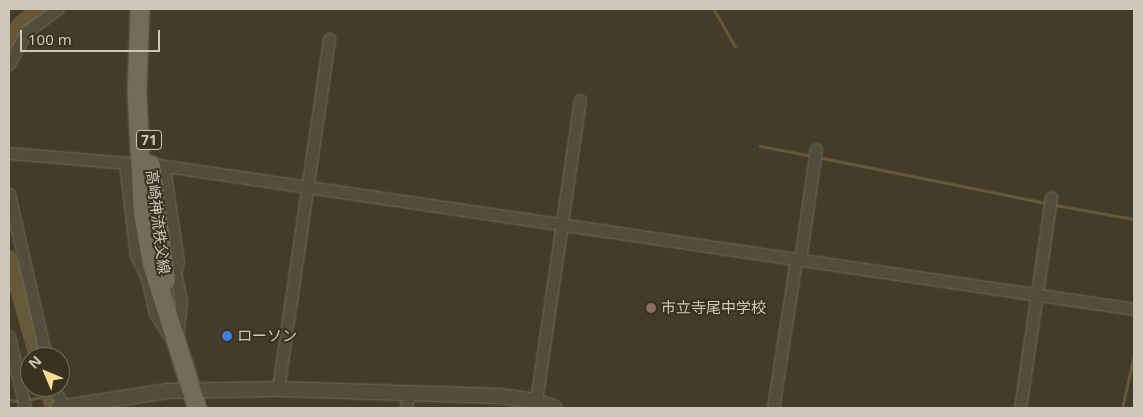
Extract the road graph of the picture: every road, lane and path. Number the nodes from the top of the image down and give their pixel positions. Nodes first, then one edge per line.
1 (58, 9) edge
2 (140, 9) edge
3 (151, 9) edge
4 (329, 39) dead end
5 (9, 64) edge
6 (580, 100) dead end
7 (816, 149) dead end
8 (9, 153) edge
9 (305, 189) junction
10 (9, 194) edge
11 (1051, 197) dead end
12 (563, 223) junction
13 (798, 260) junction
14 (1037, 294) junction
15 (1134, 310) edge
16 (169, 316) junction
17 (9, 336) edge
18 (44, 347) edge
19 (176, 347) junction
20 (278, 389) junction
21 (190, 392) junction
22 (410, 395) junction
23 (536, 401) junction
24 (25, 408) edge
25 (62, 408) edge
26 (197, 408) edge
27 (405, 408) edge
28 (555, 408) edge
29 (774, 408) edge
30 (1020, 408) edge

1 - 5 street
2 - 16 main road, 高崎神流秩父線 / 71
3 - 16 main road, 高崎神流秩父線 / 71
4 - 9 street
6 - 12 street
7 - 13 street
8 - 19 street
9 - 12 street
9 - 19 street
9 - 20 street
10 - 18 street
11 - 14 street
12 - 13 street
12 - 23 street
13 - 14 street
13 - 29 street
14 - 15 street
14 - 30 street
16 - 19 main road, 高崎神流秩父線 / 71
17 - 24 street
19 - 21 main road, 高崎神流秩父線 / 71
20 - 21 street
20 - 22 street
21 - 25 street
21 - 26 main road, 高崎神流秩父線 / 71
22 - 23 street
22 - 27 street
23 - 28 street

